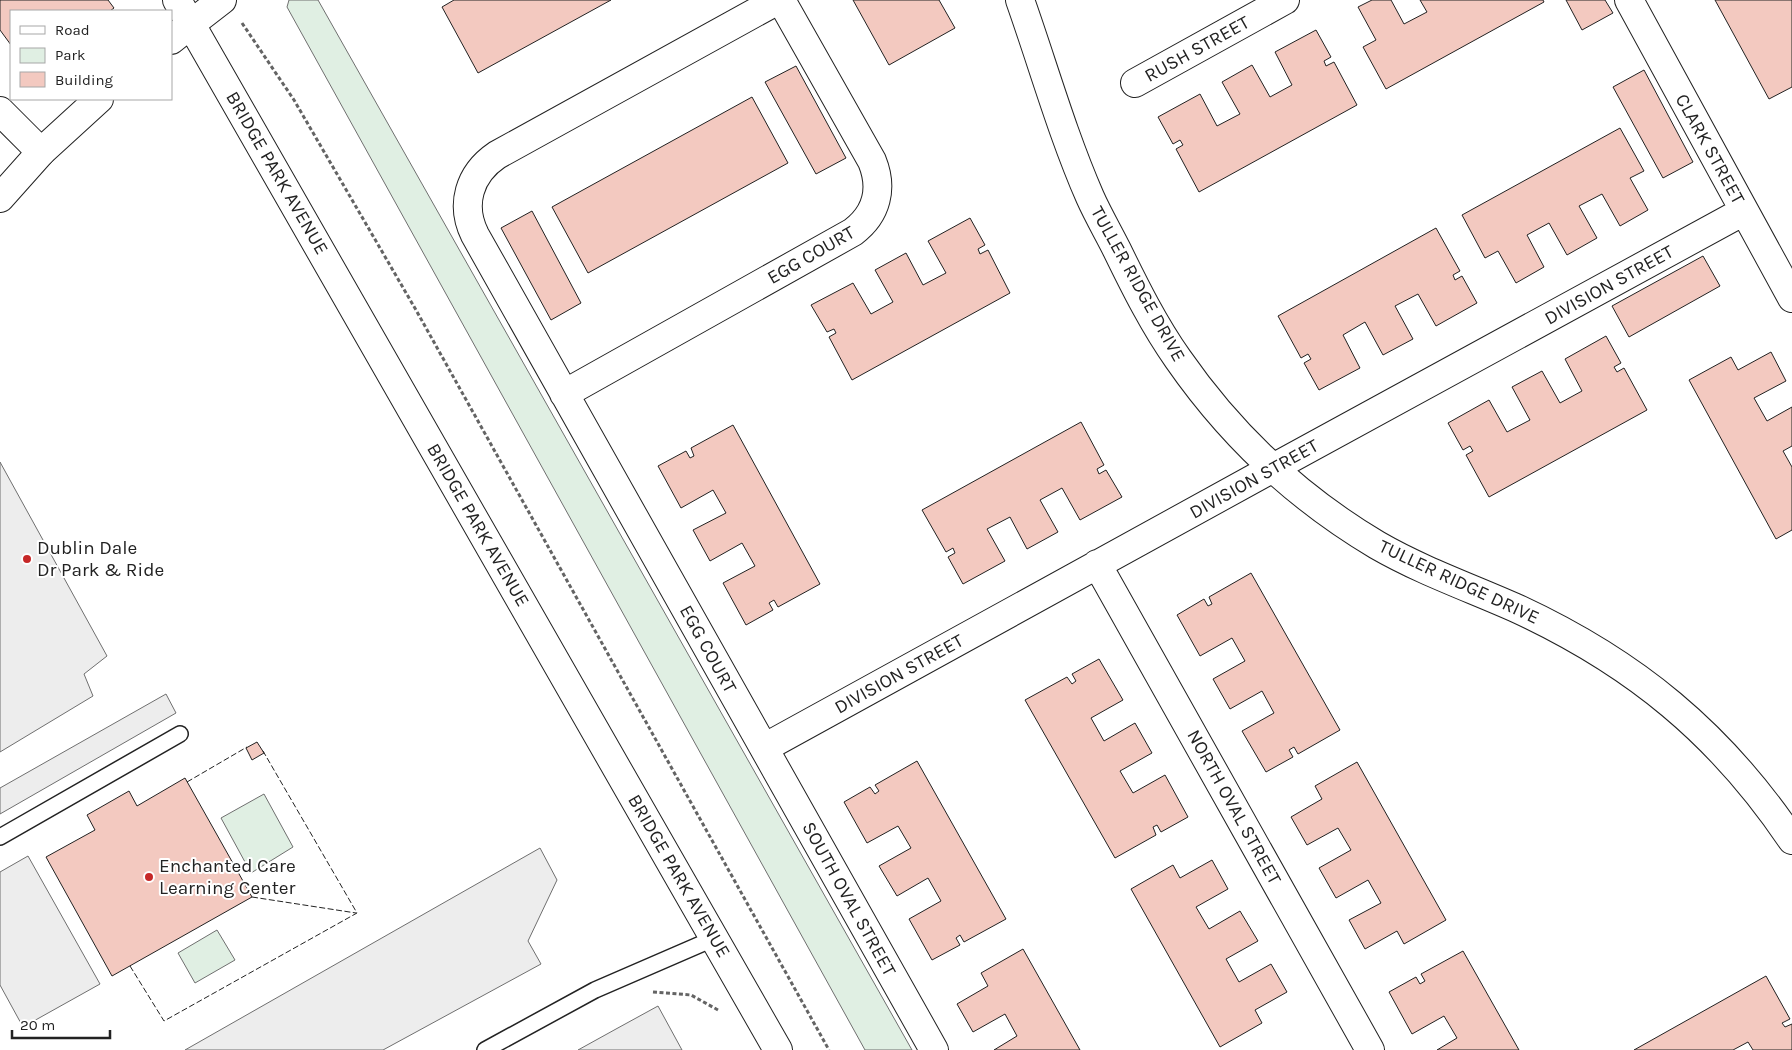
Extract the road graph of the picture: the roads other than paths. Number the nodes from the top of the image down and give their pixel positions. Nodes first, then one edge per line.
1 (177, 0) edge
2 (222, 0) edge
3 (779, 0) edge
4 (1020, 0) edge
5 (1285, 0) edge
6 (1629, 0) edge
7 (181, 32) edge
8 (1135, 83) dead end
9 (98, 100) edge
10 (0, 111) edge
11 (41, 152) junction
12 (0, 198) edge
13 (1744, 211) junction
14 (1792, 298) edge
15 (564, 394) junction
16 (1273, 468) junction
17 (1097, 564) junction
18 (180, 734) dead end
19 (764, 748) junction
20 (0, 837) edge
21 (1792, 840) edge
22 (715, 938) junction
23 (485, 1050) edge
24 (778, 1050) edge
25 (934, 1050) edge
26 (1370, 1050) edge

1 - 7 street, BRIDGE PARK AVENUE
2 - 7 street
3 - 15 street, EGG COURT
3 - 15 street, EGG COURT
4 - 16 street, TULLER RIDGE DRIVE
5 - 8 street, RUSH STREET
6 - 13 street, CLARK STREET
7 - 22 street, BRIDGE PARK AVENUE
9 - 11 street
10 - 11 street
11 - 12 street
13 - 14 street, CLARK STREET
13 - 16 street, DIVISION STREET
15 - 19 street, EGG COURT
16 - 17 street, DIVISION STREET
16 - 21 street, TULLER RIDGE DRIVE
17 - 19 street, DIVISION STREET
17 - 26 street, NORTH OVAL STREET
18 - 20 lane
19 - 25 street, SOUTH OVAL STREET
22 - 23 lane
22 - 24 street, BRIDGE PARK AVENUE

